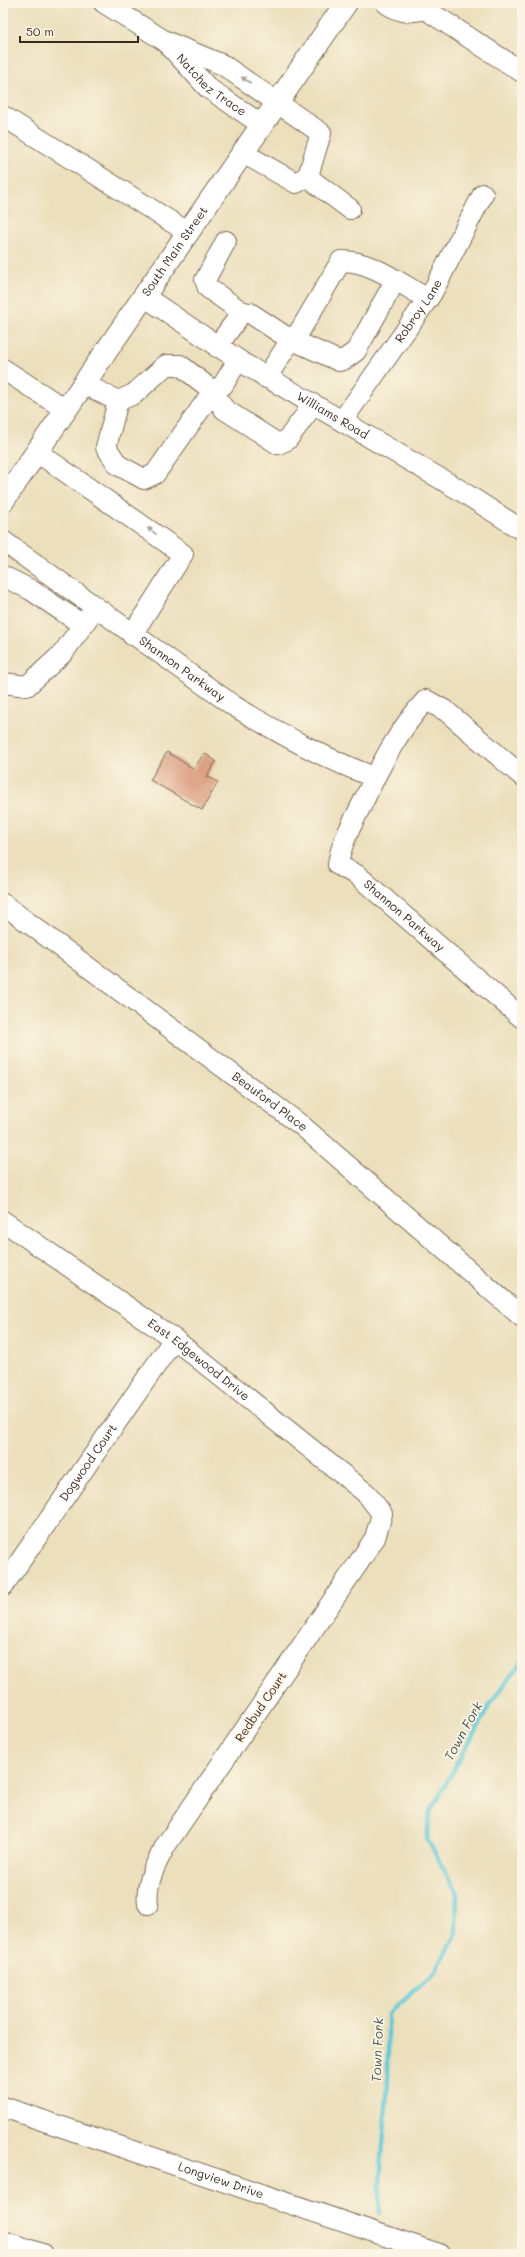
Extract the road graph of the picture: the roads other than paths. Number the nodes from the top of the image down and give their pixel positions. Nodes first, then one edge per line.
1 (105, 3) edge
2 (346, 3) edge
3 (386, 3) edge
4 (165, 41) junction
5 (522, 72) edge
6 (278, 103) junction
7 (5, 121) edge
8 (262, 125) junction
9 (243, 153) junction
10 (308, 176) junction
11 (483, 194) dead end
12 (350, 209) dead end
13 (189, 233) junction
14 (226, 241) dead end
15 (395, 281) junction
16 (145, 297) junction
17 (428, 298) junction
18 (242, 312) junction
19 (288, 338) junction
20 (217, 347) junction
21 (238, 360) junction
22 (3, 369) edge
23 (266, 378) junction
24 (84, 384) junction
25 (213, 391) junction
26 (118, 401) junction
27 (313, 404) junction
28 (66, 410) junction
29 (342, 421) junction
30 (37, 452) junction
31 (3, 501) edge
32 (519, 523) edge
33 (3, 541) edge
34 (3, 577) edge
35 (95, 608) junction
36 (83, 625) junction
37 (132, 635) junction
38 (3, 683) edge
39 (522, 776) edge
40 (374, 777) junction
41 (3, 904) edge
42 (522, 1018) edge
43 (3, 1221) edge
44 (522, 1317) edge
45 (174, 1339) junction
46 (382, 1514) joint
47 (3, 1586) edge
48 (148, 1904) dead end
49 (3, 2107) edge
50 (3, 2241) edge
51 (32, 2252) edge
52 (439, 2254) edge

1 - 4 street, Natchez Trace
2 - 6 main road, South Main Street
3 - 5 street
6 -> 4 street, Natchez Trace
4 - 8 street, Natchez Trace
6 - 8 main road, South Main Street
6 - 10 street, Natchez Trace
7 - 13 street
8 - 9 main road, South Main Street
9 - 10 street
9 - 13 main road, South Main Street
10 - 12 street
11 - 17 street, Robroy Lane
13 - 16 main road, South Main Street
14 - 18 street
15 - 17 street
15 - 19 street
15 - 19 street
16 - 20 street, Williams Road
16 - 24 main road, South Main Street
17 - 29 street, Robroy Lane
18 - 19 street
18 - 20 street
19 - 23 street
20 - 21 street, Williams Road
21 - 23 street, Williams Road
21 - 25 street
22 - 28 street
23 - 27 street, Williams Road
24 - 26 street
24 - 28 main road, South Main Street
25 - 26 street
25 - 26 street
25 - 27 street
27 - 29 street, Williams Road
28 - 30 main road, South Main Street
29 - 32 street, Williams Road
30 - 31 main road, South Main Street
37 -> 30 street
33 - 35 street, Shannon Parkway
34 - 36 street
35 - 36 street
35 - 37 street, Shannon Parkway
36 - 38 street
37 - 40 street, Shannon Parkway
39 - 40 street, Shannon Parkway
40 - 42 street, Shannon Parkway
41 - 44 street, Beauford Place
43 - 45 street, East Edgewood Drive
45 - 46 street, East Edgewood Drive
45 - 47 street, Dogwood Court
46 - 48 street, Redbud Court
49 - 52 street, Longview Drive
50 - 51 street

